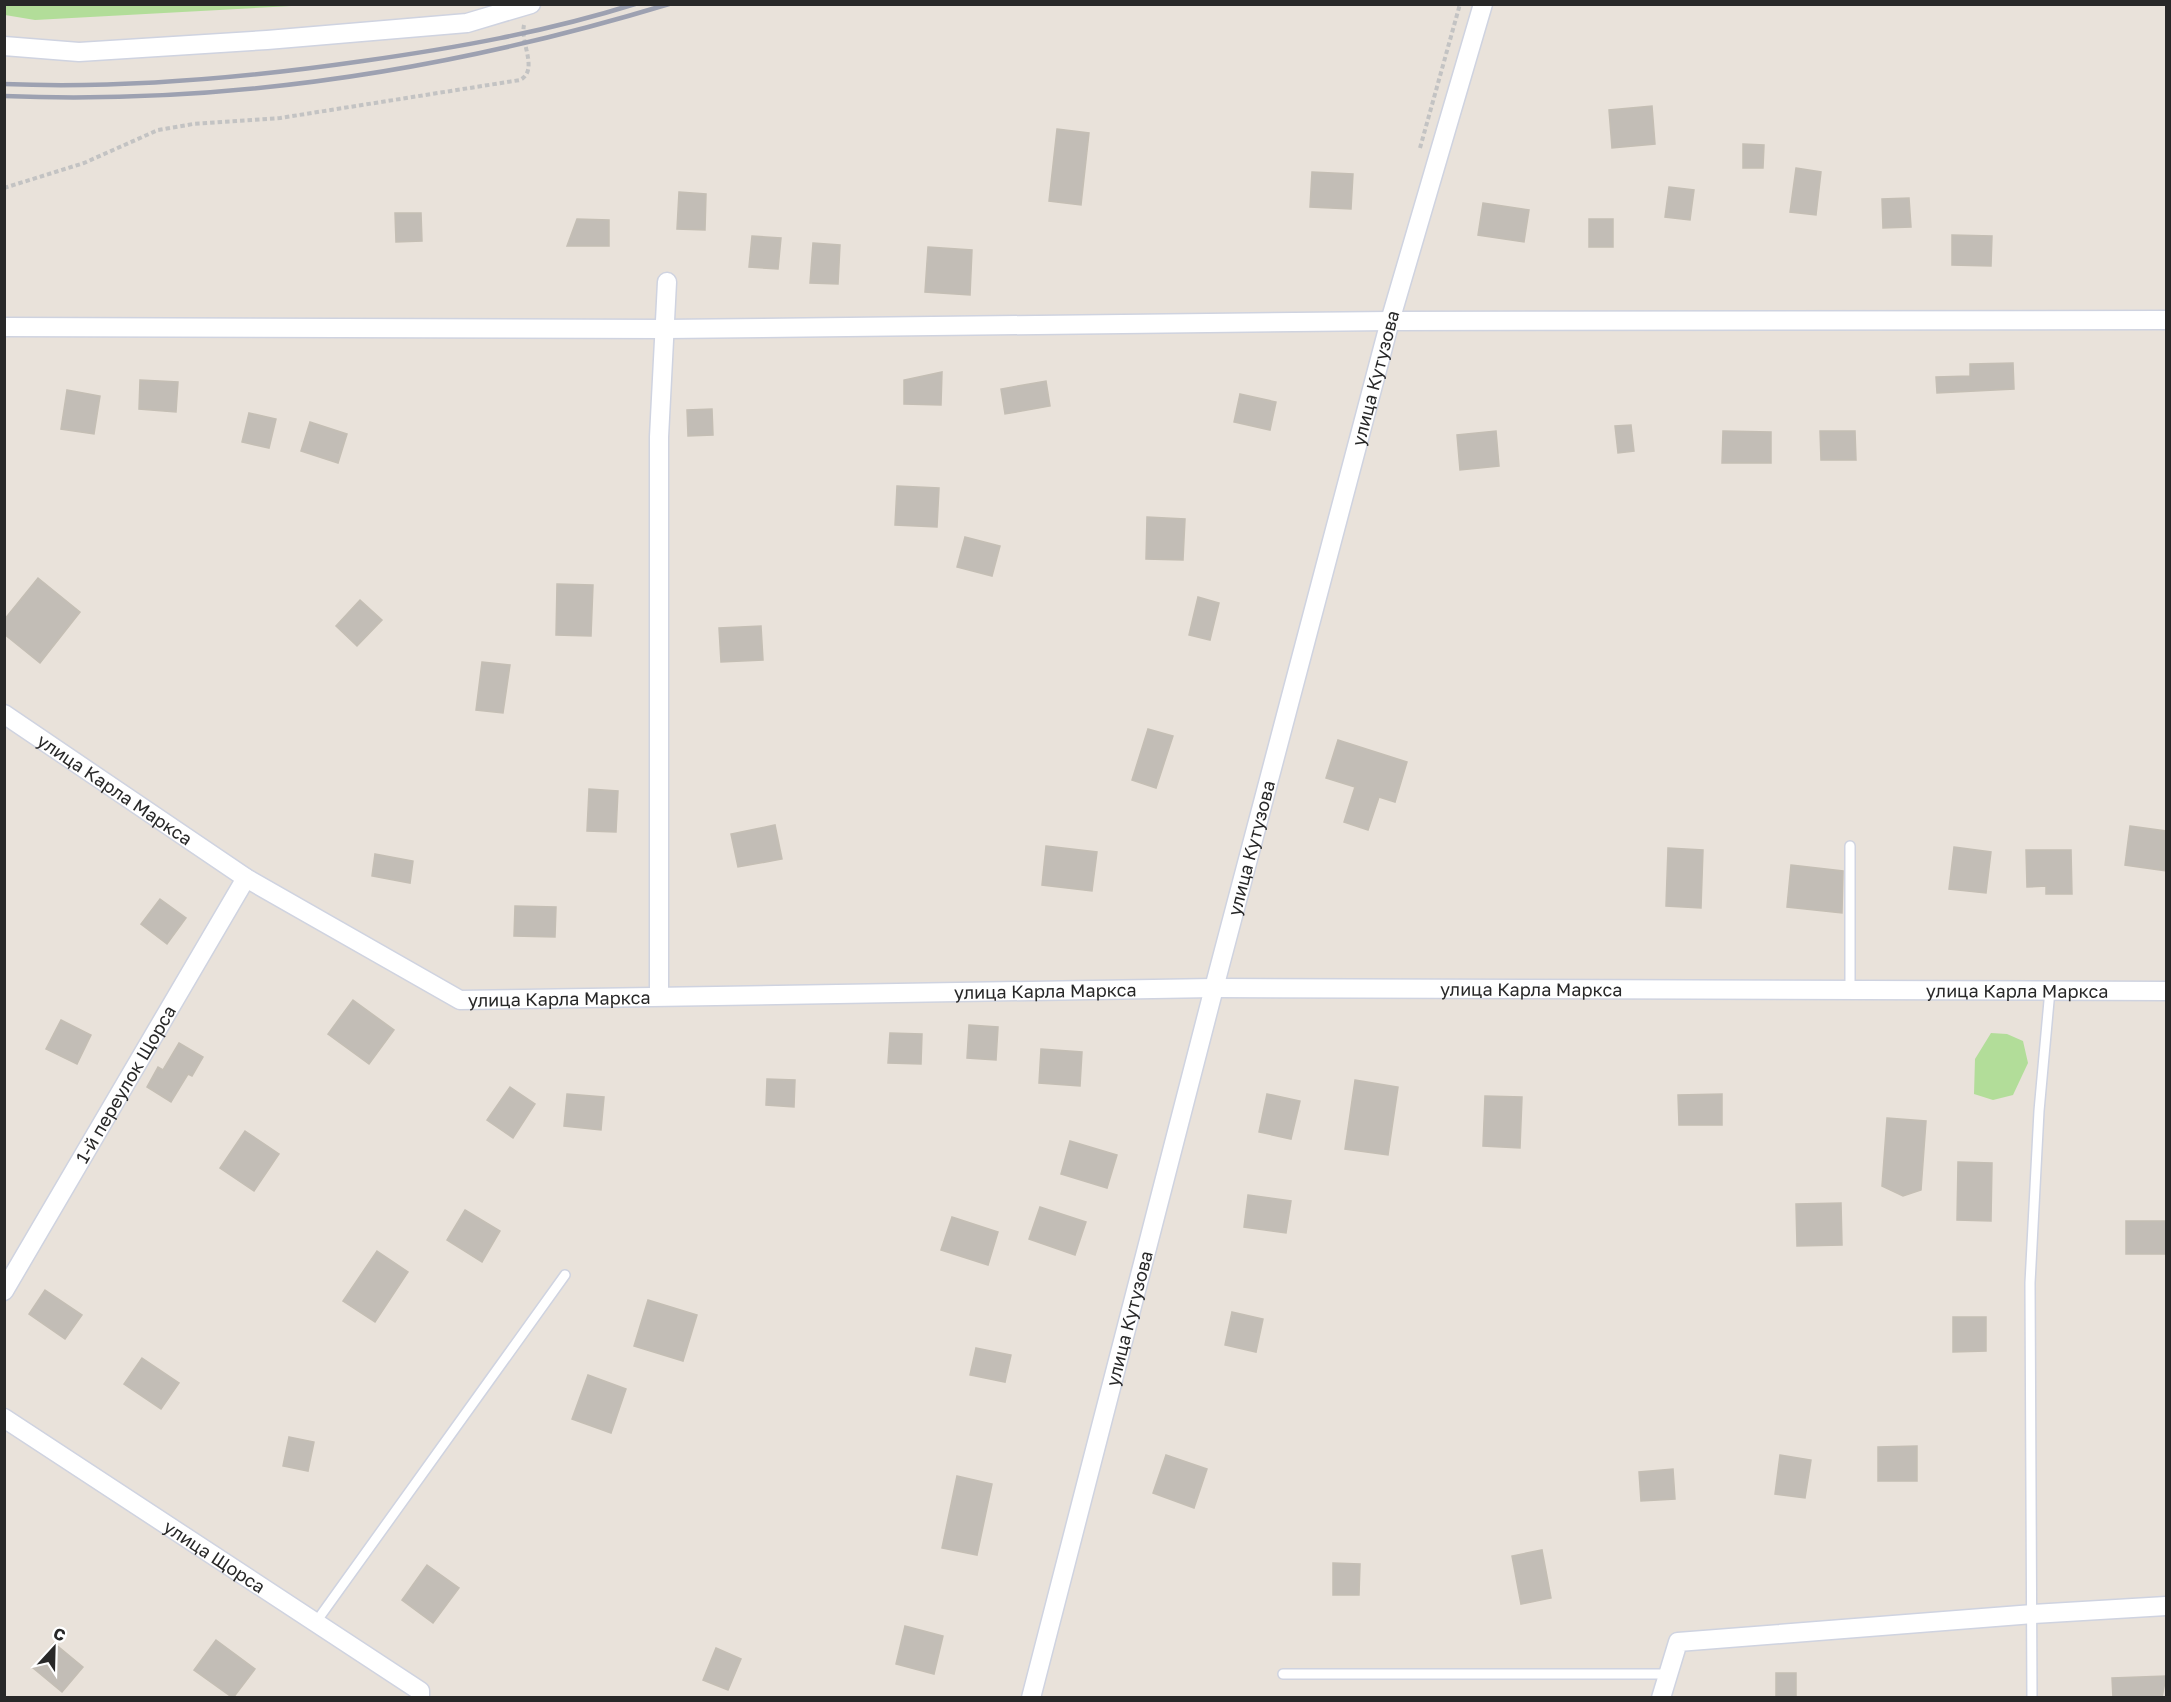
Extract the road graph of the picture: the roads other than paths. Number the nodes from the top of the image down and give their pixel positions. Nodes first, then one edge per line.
1 (1483, 4) edge
2 (528, 10) edge
3 (4, 46) edge
4 (667, 282) dead end
5 (2166, 320) edge
6 (1390, 321) junction
7 (4, 327) edge
8 (664, 329) junction
9 (4, 714) edge
10 (1850, 846) dead end
11 (246, 878) junction
12 (1214, 988) junction
13 (1850, 989) junction
14 (2050, 990) junction
15 (2166, 990) edge
16 (659, 996) junction
17 (565, 1275) dead end
18 (4, 1291) edge
19 (4, 1418) edge
20 (2166, 1606) edge
21 (2033, 1614) junction
22 (316, 1622) junction
23 (1283, 1674) dead end
24 (1667, 1674) junction
25 (420, 1698) edge
26 (1031, 1698) edge
27 (1661, 1698) edge
28 (2032, 1698) edge

1 - 6 street, улица Кутузова
2 - 3 street
4 - 8 street
5 - 6 street
6 - 8 street
6 - 12 street, улица Кутузова
7 - 8 street
8 - 16 street
9 - 11 street, улица Карла Маркса
10 - 13 lane
11 - 16 street, улица Карла Маркса
11 - 18 street, 1-й переулок Щорса
12 - 13 street, улица Карла Маркса
12 - 16 street, улица Карла Маркса
12 - 26 street, улица Кутузова
13 - 14 street, улица Карла Маркса
14 - 15 street, улица Карла Маркса
14 - 21 lane
17 - 22 lane
19 - 22 street, улица Щорса
20 - 21 street
21 - 24 street
21 - 28 lane
22 - 25 street, улица Щорса
23 - 24 lane
24 - 27 street

